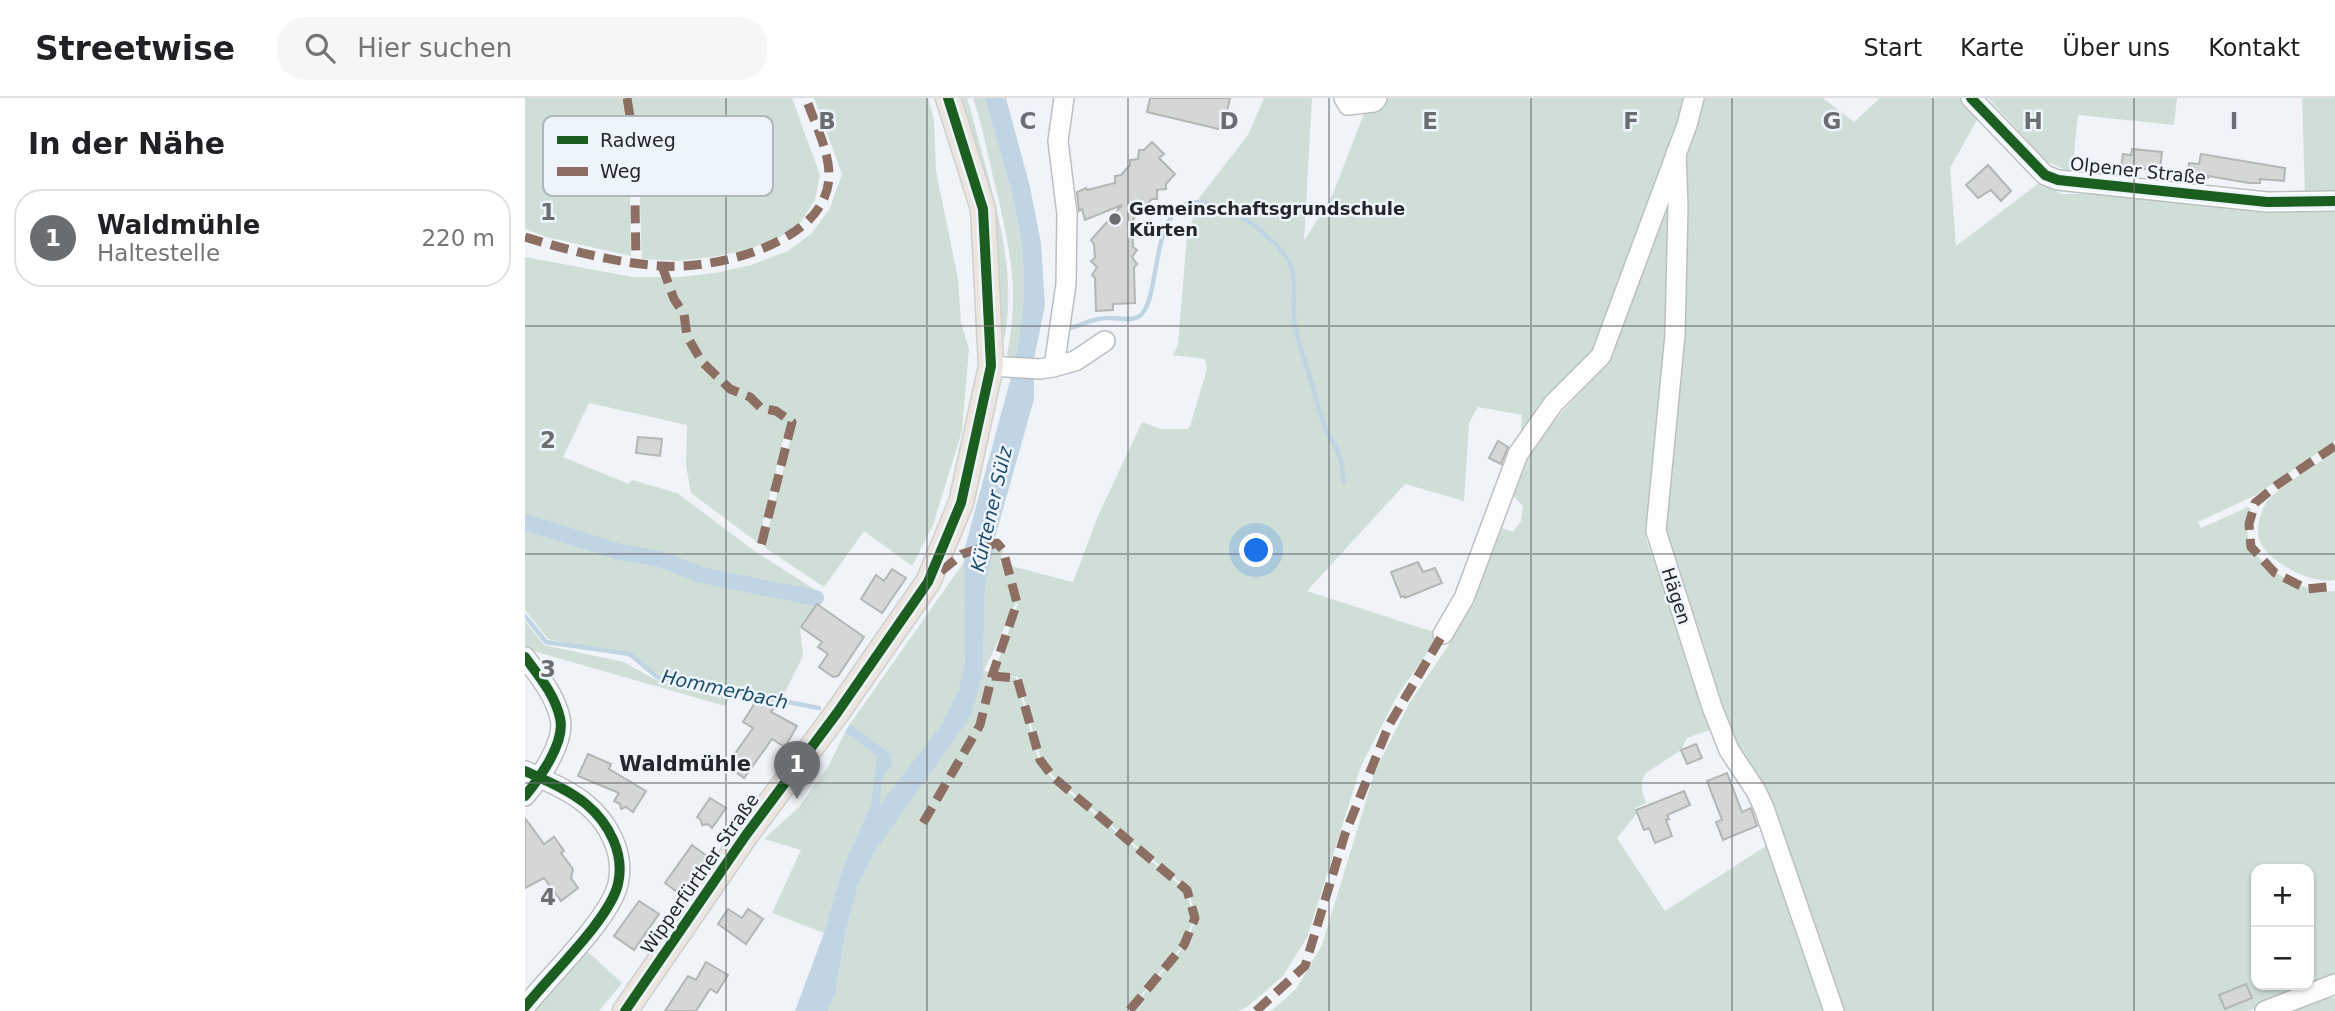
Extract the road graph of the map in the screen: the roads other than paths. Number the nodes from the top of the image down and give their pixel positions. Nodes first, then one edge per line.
1 (948, 98) edge
2 (1064, 98) edge
3 (1344, 98) edge
4 (1377, 98) edge
5 (1695, 98) edge
6 (1971, 98) edge
7 (1676, 153) junction
8 (2335, 201) edge
9 (1105, 341) dead end
10 (1049, 365) junction
11 (997, 367) junction
12 (1443, 634) dead end
13 (525, 657) edge
14 (532, 774) edge
15 (525, 796) edge
16 (2335, 984) edge
17 (525, 1007) edge
18 (625, 1011) edge
19 (1834, 1011) edge
20 (2265, 1011) edge

1 - 11 main road, Wipperfürther Straße
2 - 10 street
3 - 4 street
5 - 7 street, Hägen
6 - 8 street, Olpener Straße
7 - 12 street, Hägen
7 - 19 street, Hägen
9 - 10 street
10 - 11 street
11 - 18 main road, Wipperfürther Straße
13 - 14 street
14 - 15 street
14 - 17 street
16 - 20 street

